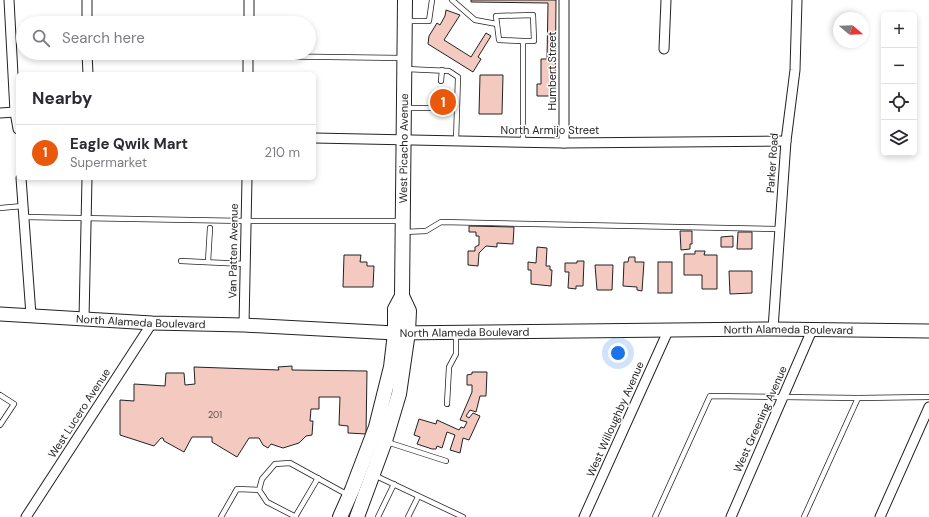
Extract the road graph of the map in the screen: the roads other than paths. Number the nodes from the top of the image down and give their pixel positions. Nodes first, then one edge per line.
1 (9, 0) edge
2 (87, 0) edge
3 (249, 0) edge
4 (405, 0) edge
5 (432, 0) edge
6 (452, 0) edge
7 (564, 0) edge
8 (666, 0) edge
9 (797, 0) edge
10 (87, 16) edge
11 (249, 16) edge
12 (405, 21) junction
13 (497, 24) junction
14 (523, 41) junction
15 (664, 49) dead end
16 (316, 58) edge
17 (87, 60) edge
18 (248, 60) edge
19 (405, 63) junction
20 (442, 70) junction
21 (88, 72) edge
22 (248, 72) edge
23 (441, 81) dead end
24 (441, 98) dead end
25 (404, 108) junction
26 (441, 108) junction
27 (457, 108) junction
28 (15, 112) junction
29 (0, 113) edge
30 (16, 118) edge
31 (316, 138) edge
32 (404, 140) junction
33 (786, 140) junction
34 (456, 141) junction
35 (523, 142) junction
36 (564, 143) junction
37 (21, 180) edge
38 (87, 180) edge
39 (247, 180) edge
40 (23, 206) junction
41 (0, 208) edge
42 (86, 216) junction
43 (24, 217) junction
44 (246, 221) junction
45 (402, 226) junction
46 (210, 228) dead end
47 (780, 229) junction
48 (181, 261) dead end
49 (208, 262) junction
50 (245, 264) junction
51 (0, 314) edge
52 (31, 315) junction
53 (84, 319) junction
54 (152, 322) junction
55 (244, 325) junction
56 (773, 329) junction
57 (812, 330) junction
58 (668, 331) junction
59 (929, 331) edge
60 (456, 332) junction
61 (401, 333) junction
62 (0, 395) edge
63 (784, 396) junction
64 (929, 397) edge
65 (858, 398) junction
66 (447, 404) dead end
67 (929, 408) edge
68 (0, 425) edge
69 (385, 441) junction
70 (446, 461) dead end
71 (373, 474) junction
72 (318, 478) junction
73 (394, 484) junction
74 (259, 490) junction
75 (350, 496) junction
76 (418, 497) junction
77 (26, 517) edge
78 (221, 517) edge
79 (295, 517) edge
80 (340, 517) edge
81 (356, 517) edge
82 (378, 517) edge
83 (408, 517) edge
84 (463, 517) edge
85 (584, 517) edge
86 (655, 517) edge
87 (731, 517) edge
88 (804, 517) edge
89 (880, 517) edge

1 - 28 street
2 - 10 street
3 - 11 street
4 - 12 main road, West Picacho Avenue
5 - 12 lane
6 - 13 lane
7 - 36 street, Humbert Street
8 - 15 street
9 - 33 street, Parker Road
12 - 19 main road, West Picacho Avenue
13 - 14 lane
13 - 14 lane
14 - 35 lane
16 - 19 lane
17 - 21 street
18 - 22 street
19 - 20 lane
19 - 25 main road, West Picacho Avenue
20 - 23 lane
20 - 27 lane
24 - 26 lane
25 - 26 lane
25 - 32 main road, West Picacho Avenue
26 - 27 lane
27 - 34 lane
28 - 29 street
28 - 30 street
31 - 32 street, North Armijo Street
32 - 34 street, North Armijo Street
32 - 45 main road, West Picacho Avenue
33 - 36 street, North Armijo Street
33 - 47 street, Parker Road
34 - 35 street, North Armijo Street
35 - 36 street, North Armijo Street
37 - 40 street
38 - 42 street
39 - 44 street, Van Patten Avenue
40 - 41 lane
40 - 43 street
42 - 43 lane
42 - 44 lane
42 - 53 street
43 - 52 street
44 - 45 lane
44 - 50 street, Van Patten Avenue
45 - 47 lane
45 - 61 main road, West Picacho Avenue
46 - 49 lane
47 - 56 street, Parker Road
48 - 49 lane
49 - 50 lane
50 - 55 street, Van Patten Avenue
51 - 52 street, North Alameda Boulevard
52 - 53 street, North Alameda Boulevard
53 - 54 street, North Alameda Boulevard
54 - 55 street, North Alameda Boulevard
54 - 77 street, West Lucero Avenue
55 - 61 street, North Alameda Boulevard
56 - 57 street, North Alameda Boulevard
56 - 58 street, North Alameda Boulevard
57 - 59 street, North Alameda Boulevard
57 - 63 street, West Greening Avenue
58 - 60 street, North Alameda Boulevard
58 - 85 street, West Willoughby Avenue
60 - 61 street, North Alameda Boulevard
60 - 66 lane
61 - 69 main road, West Picacho Avenue
61 - 75 main road, West Picacho Avenue
62 - 68 lane
63 - 65 lane
63 - 86 lane
63 - 87 street, West Greening Avenue
64 - 65 lane
65 - 88 lane
67 - 89 street
69 - 70 lane
69 - 71 main road, West Picacho Avenue
71 - 73 lane
71 - 81 main road, West Picacho Avenue
72 - 74 lane
72 - 75 lane
72 - 79 lane
73 - 76 lane
73 - 82 lane
74 - 78 lane
74 - 79 lane
75 - 80 main road, West Picacho Avenue
76 - 83 lane
76 - 84 lane

